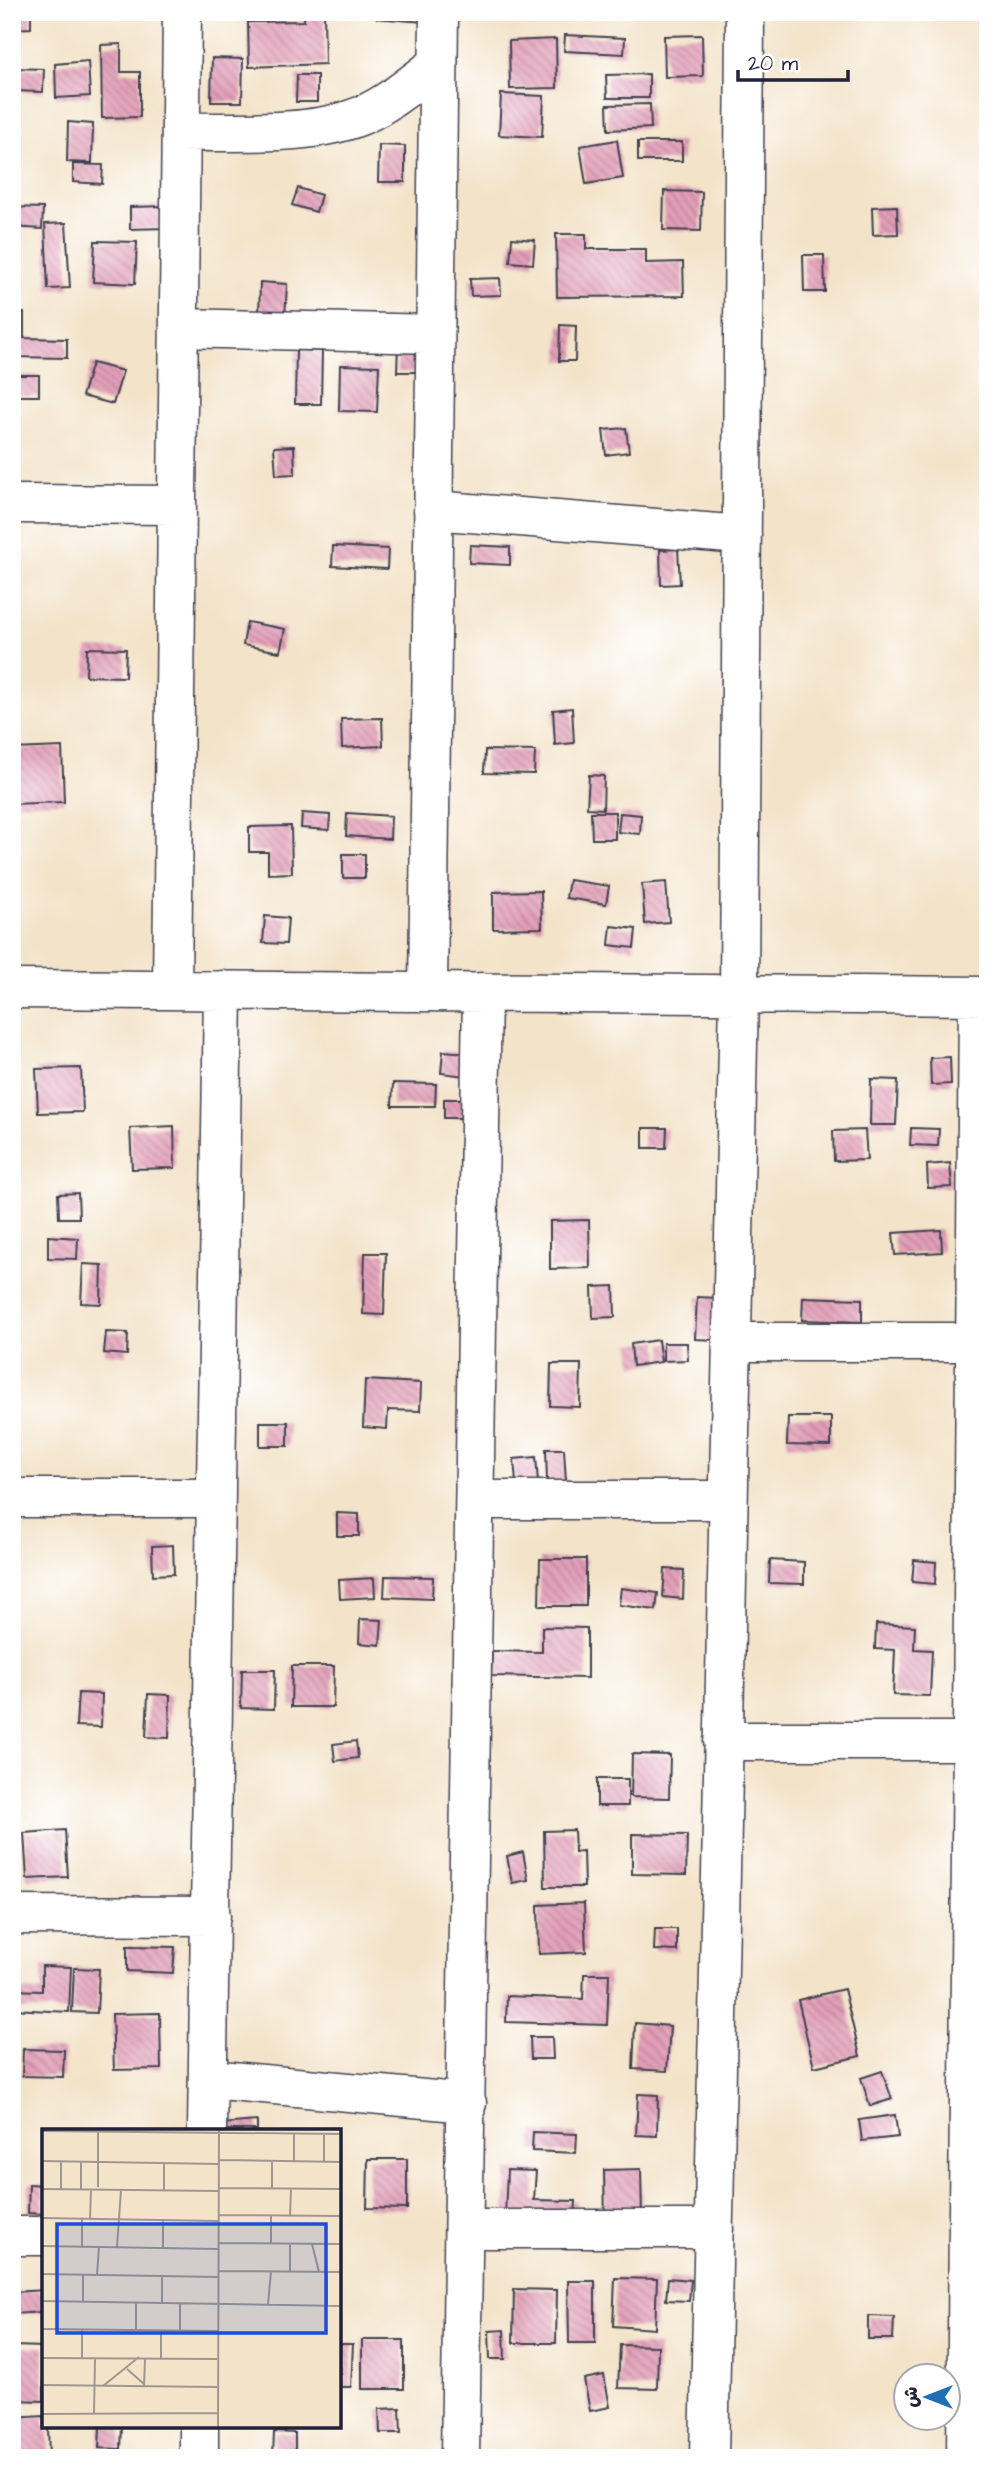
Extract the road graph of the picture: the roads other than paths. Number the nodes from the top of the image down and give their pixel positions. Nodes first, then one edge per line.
1 (182, 12) edge
2 (439, 12) edge
3 (745, 12) edge
4 (438, 64) junction
5 (181, 132) junction
6 (179, 328) junction
7 (435, 334) junction
8 (12, 504) edge
9 (177, 505) junction
10 (433, 510) junction
11 (742, 535) junction
12 (12, 989) edge
13 (172, 990) junction
14 (223, 990) junction
15 (428, 992) junction
16 (482, 992) junction
17 (738, 994) junction
18 (983, 996) edge
19 (732, 1342) junction
20 (975, 1342) junction
21 (12, 1498) edge
22 (215, 1498) junction
23 (475, 1500) junction
24 (728, 1500) junction
25 (981, 1516) edge
26 (723, 1741) junction
27 (972, 1741) junction
28 (12, 1915) edge
29 (211, 1916) junction
30 (210, 2078) junction
31 (467, 2103) junction
32 (208, 2129) edge
33 (464, 2229) junction
34 (714, 2229) junction
35 (12, 2236) edge
36 (42, 2236) edge
37 (978, 2240) edge
38 (200, 2428) edge
39 (199, 2458) edge
40 (460, 2458) edge
41 (709, 2458) edge
42 (966, 2458) edge

1 - 5 street
2 - 4 street
3 - 11 street
4 - 5 street
4 - 7 street
5 - 6 street
6 - 7 street
6 - 9 street
7 - 10 street
8 - 9 street
9 - 13 street
10 - 11 street
10 - 15 street
11 - 17 street
12 - 13 street
13 - 14 street
14 - 15 street
14 - 22 street
15 - 16 street
16 - 17 street
16 - 23 street
17 - 18 street
17 - 19 street
18 - 20 street
19 - 20 street
19 - 24 street
20 - 25 street
21 - 22 street
22 - 29 street
23 - 24 street
23 - 31 street
24 - 26 street
25 - 27 street
26 - 27 street
26 - 34 street
27 - 37 street
28 - 29 street
29 - 30 street
30 - 31 street
30 - 32 street
31 - 33 street
33 - 34 street
33 - 40 street
34 - 41 street
35 - 36 street
37 - 42 street
38 - 39 street

